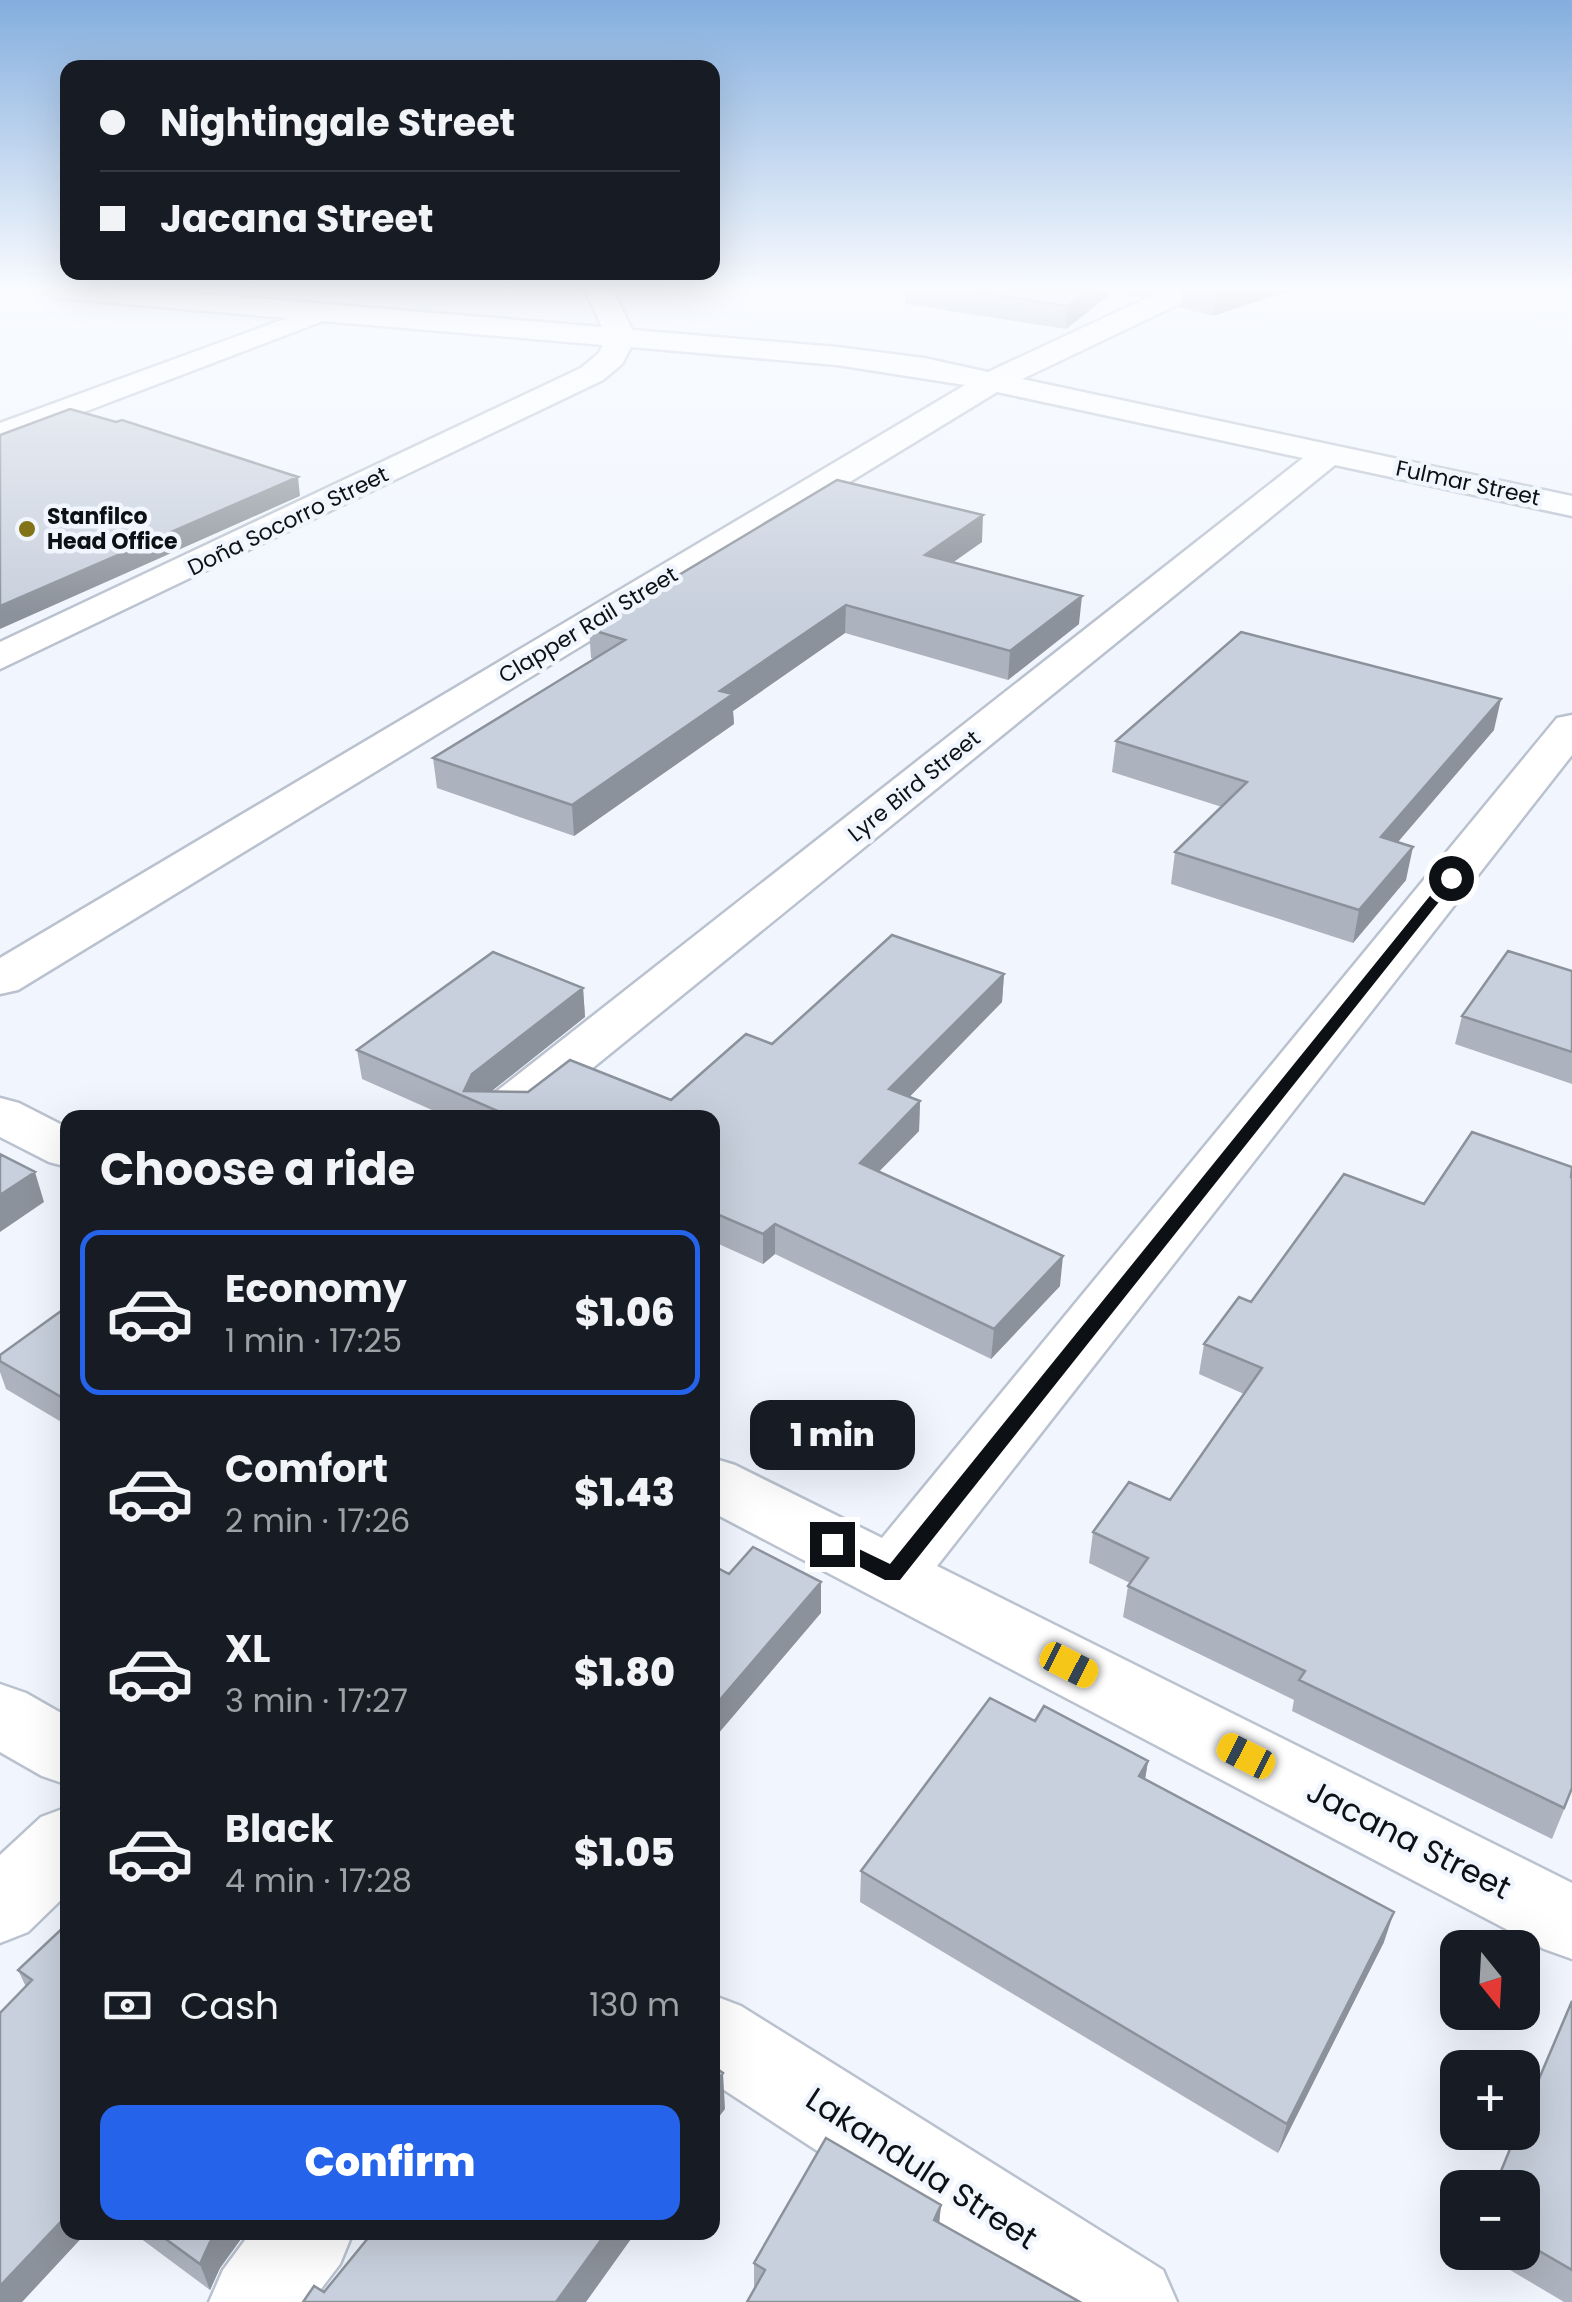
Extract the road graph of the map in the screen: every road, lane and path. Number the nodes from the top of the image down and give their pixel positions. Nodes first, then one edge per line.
1 (99, 397) edge
2 (543, 397) edge
3 (966, 397) edge
4 (1074, 397) edge
5 (0, 434) edge
6 (1330, 454) junction
7 (1572, 506) edge
8 (0, 657) edge
9 (1572, 727) edge
10 (0, 979) edge
11 (507, 1110) edge
12 (0, 1115) edge
13 (60, 1146) edge
14 (720, 1486) edge
15 (892, 1574) junction
16 (0, 1715) edge
17 (60, 1749) edge
18 (60, 1849) edge
19 (0, 1907) edge
20 (1569, 1913) edge
21 (720, 2039) edge
22 (302, 2240) edge
23 (256, 2302) edge
24 (1131, 2302) edge

1 - 5 street
2 - 8 street, Doña Socorro Street
3 - 10 street, Clapper Rail Street
4 - 6 street, Fulmar Street
6 - 7 street, Fulmar Street
6 - 11 street, Lyre Bird Street
9 - 15 street
12 - 13 street
14 - 15 street, Jacana Street
15 - 20 street, Jacana Street
16 - 17 street
18 - 19 street
21 - 24 street, Lakandula Street
22 - 23 street

